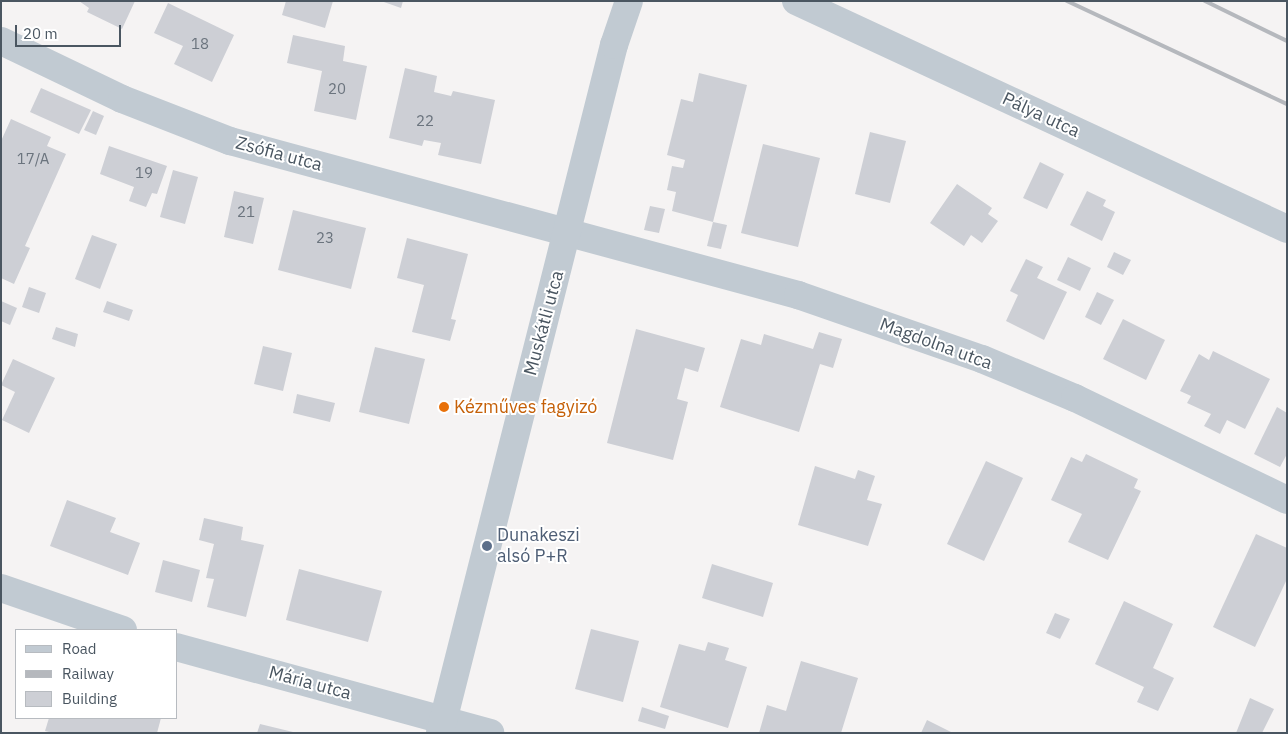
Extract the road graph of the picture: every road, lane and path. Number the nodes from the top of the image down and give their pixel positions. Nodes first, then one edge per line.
1 (629, 1) edge
2 (796, 1) edge
3 (1, 41) edge
4 (1287, 229) edge
5 (568, 234) junction
6 (1287, 500) edge
7 (1, 588) edge
8 (120, 629) edge
9 (178, 648) edge
10 (442, 726) edge
11 (490, 733) edge

1 - 5 street, Muskátli utca
2 - 4 street, Pálya utca
3 - 5 street, Zsófia utca
5 - 6 street, Magdolna utca
5 - 10 street, Muskátli utca
7 - 8 street
9 - 10 street, Mária utca
10 - 11 street, Mária utca

